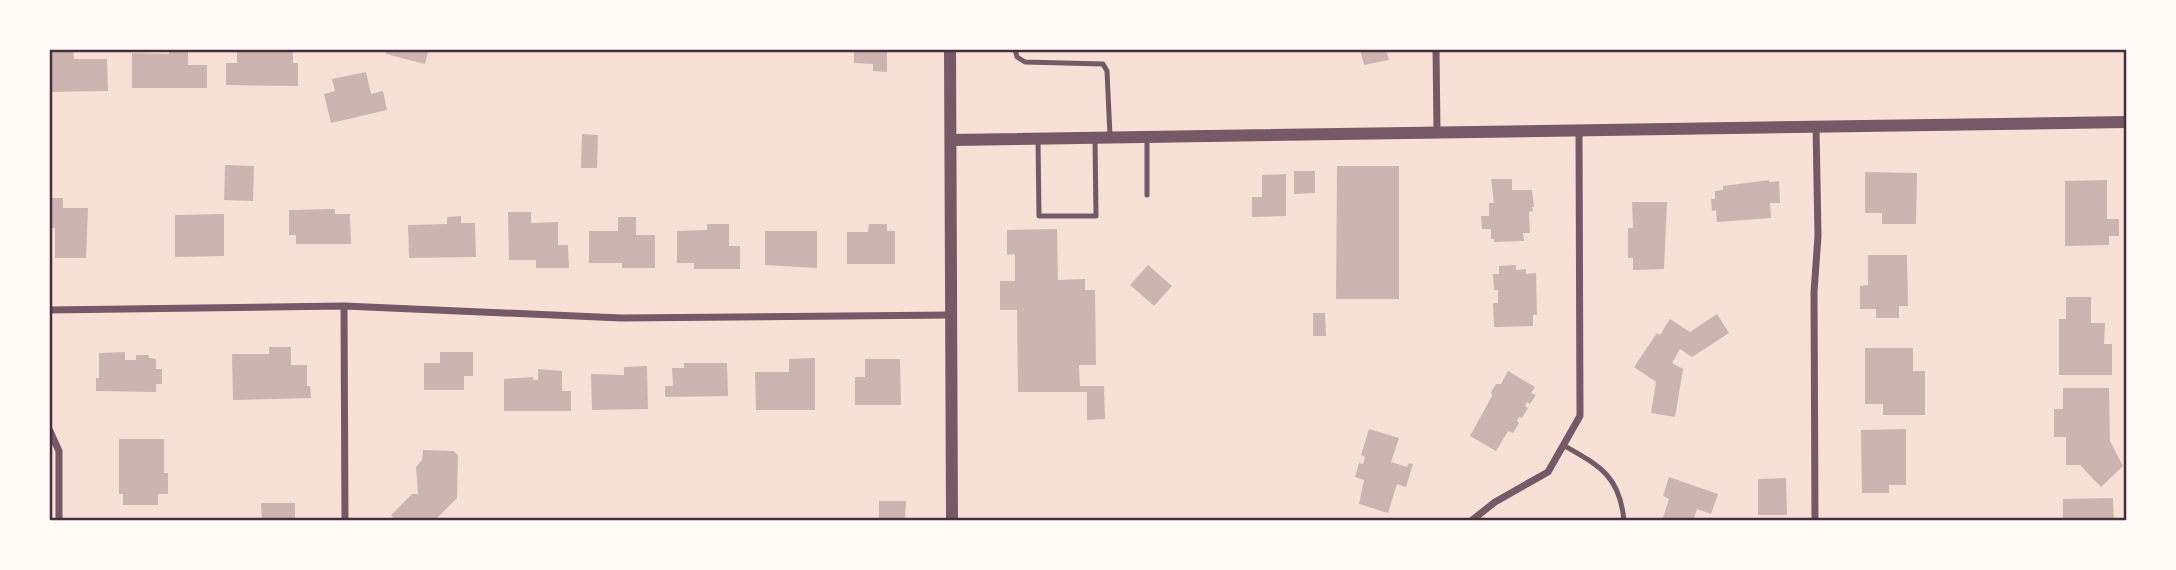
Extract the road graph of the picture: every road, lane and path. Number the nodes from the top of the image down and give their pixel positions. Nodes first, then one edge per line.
1 (950, 49) edge
2 (1015, 49) edge
3 (1436, 49) edge
4 (2127, 122) edge
5 (1816, 126) junction
6 (1579, 130) junction
7 (1437, 132) junction
8 (1110, 137) junction
9 (1147, 137) junction
10 (1095, 138) junction
11 (1038, 139) junction
12 (951, 140) junction
13 (1147, 195) dead end
14 (344, 306) junction
15 (49, 310) edge
16 (951, 315) junction
17 (49, 429) edge
18 (1563, 445) junction
19 (59, 521) edge
20 (345, 521) edge
21 (952, 521) edge
22 (1471, 521) edge
23 (1625, 521) edge
24 (1815, 521) edge

1 - 12 street
2 - 8 lane
3 - 7 street
4 - 5 street
5 - 6 street
5 - 24 street
6 - 7 street
6 - 18 street
7 - 9 street
8 - 9 street
8 - 10 street
9 - 13 lane
10 - 11 street
10 - 11 lane
11 - 12 street
12 - 16 street
14 - 15 street
14 - 16 street
14 - 20 street
16 - 21 street
17 - 19 street
18 - 22 street
18 - 23 lane

